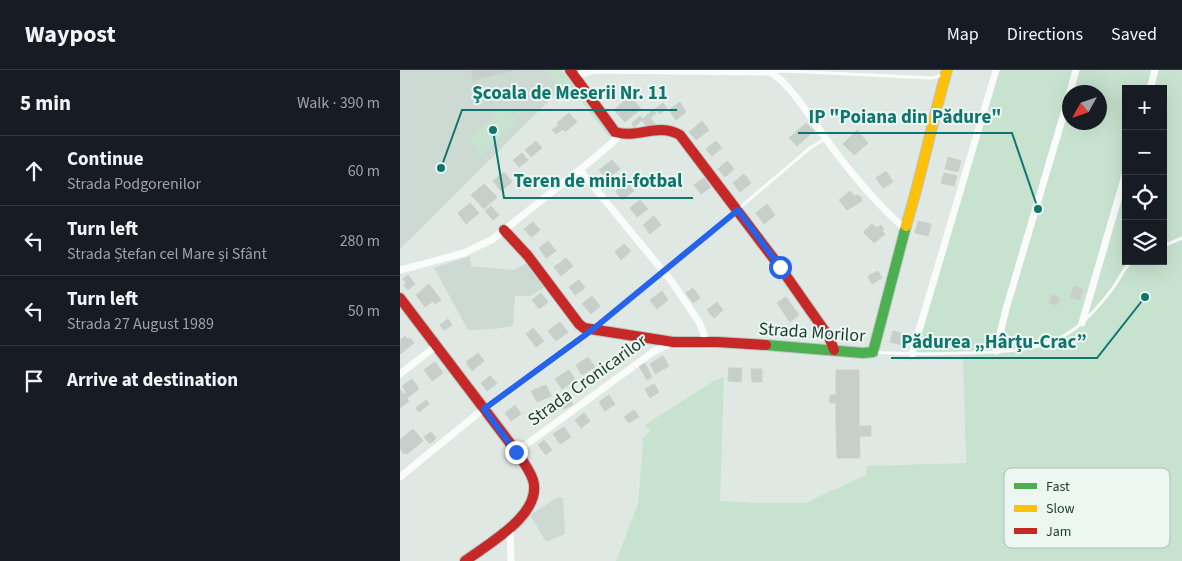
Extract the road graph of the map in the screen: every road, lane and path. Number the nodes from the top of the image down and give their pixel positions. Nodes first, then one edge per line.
1 (678, 70) edge
2 (996, 70) edge
3 (1076, 70) edge
4 (1156, 70) edge
5 (769, 72) junction
6 (947, 72) edge
7 (573, 73) edge
8 (1072, 85) edge
9 (1151, 85) edge
10 (1062, 120) edge
11 (620, 134) junction
12 (825, 138) junction
13 (580, 170) junction
14 (1125, 175) edge
15 (738, 210) junction
16 (905, 229) junction
17 (504, 230) junction
18 (1182, 238) edge
19 (1167, 244) edge
20 (1128, 265) edge
21 (400, 270) edge
22 (663, 270) junction
23 (400, 298) edge
24 (1082, 323) junction
25 (592, 330) junction
26 (673, 342) junction
27 (704, 342) junction
28 (436, 346) junction
29 (834, 350) junction
30 (996, 351) junction
31 (873, 352) junction
32 (912, 354) junction
33 (400, 374) edge
34 (484, 409) junction
35 (516, 452) junction
36 (400, 477) edge
37 (510, 527) junction
38 (465, 561) edge
39 (512, 561) edge

1 - 5 street
1 - 7 street
2 - 32 street
3 - 8 street
4 - 9 street
5 - 6 lane
5 - 12 street
6 - 16 street, Strada Morilor
7 - 11 street
10 - 30 street
11 - 13 street
11 - 15 street
12 - 15 lane
12 - 16 street
13 - 17 street
13 - 22 street
14 - 24 street
15 - 22 lane
15 - 29 street
16 - 31 street, Strada Morilor
17 - 21 street
17 - 25 street, Strada Morilor
18 - 19 lane
20 - 24 lane
22 - 25 lane
22 - 27 street
23 - 28 street
24 - 30 lane
25 - 26 street, Strada Morilor
25 - 34 street
26 - 27 street, Strada Morilor
26 - 35 street, Strada Cronicarilor
27 - 29 street, Strada Morilor
28 - 33 street
28 - 34 street
29 - 31 street, Strada Morilor
30 - 32 lane
31 - 32 lane
34 - 35 street
34 - 36 street
35 - 37 street
37 - 38 street
37 - 39 street

